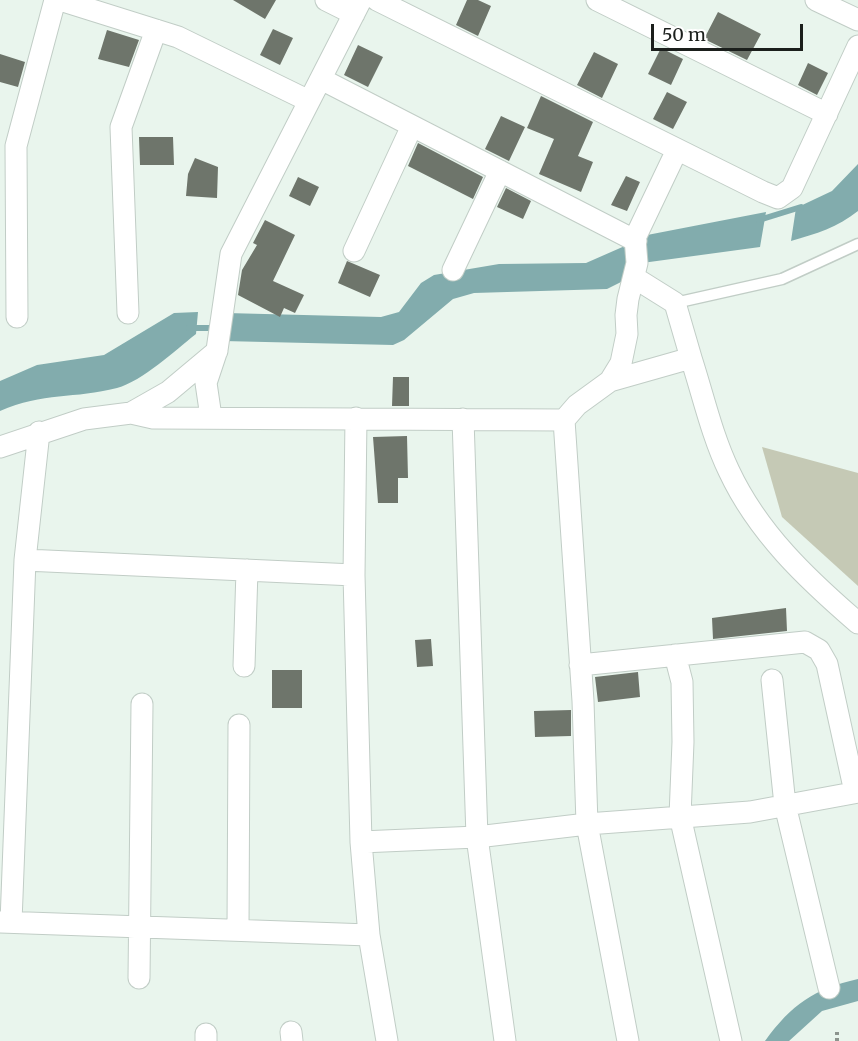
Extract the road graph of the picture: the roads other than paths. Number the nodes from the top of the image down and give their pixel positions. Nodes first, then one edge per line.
1 (55, 0) edge
2 (60, 0) edge
3 (326, 0) edge
4 (377, 0) edge
5 (597, 0) edge
6 (816, 0) edge
7 (357, 7) edge
8 (858, 20) edge
9 (156, 30) junction
10 (858, 46) edge
11 (321, 78) junction
12 (309, 101) junction
13 (827, 114) junction
14 (412, 126) junction
15 (677, 150) junction
16 (500, 171) junction
17 (858, 244) edge
18 (354, 251) dead end
19 (636, 257) junction
20 (453, 270) dead end
21 (675, 303) junction
22 (128, 313) dead end
23 (17, 317) dead end
24 (217, 350) junction
25 (691, 358) junction
26 (610, 381) junction
27 (131, 413) junction
28 (211, 417) junction
29 (356, 418) junction
30 (463, 419) junction
31 (564, 420) junction
32 (39, 432) junction
33 (0, 447) edge
34 (25, 560) junction
35 (247, 570) junction
36 (354, 575) junction
37 (858, 623) edge
38 (675, 655) junction
39 (580, 665) junction
40 (244, 666) dead end
41 (772, 680) dead end
42 (141, 704) dead end
43 (239, 725) dead end
44 (857, 792) edge
45 (785, 806) junction
46 (680, 816) junction
47 (587, 824) junction
48 (477, 837) junction
49 (361, 842) junction
50 (5, 922) edge
51 (141, 927) junction
52 (238, 929) junction
53 (369, 935) junction
54 (139, 978) dead end
55 (829, 988) dead end
56 (387, 1041) edge
57 (505, 1041) edge
58 (628, 1041) edge
59 (731, 1041) edge

1 - 23 street
2 - 9 street
3 - 7 street
4 - 15 street
5 - 13 street
6 - 8 street
7 - 11 street
9 - 12 street
9 - 22 street
10 - 13 street
11 - 12 street
11 - 14 street
12 - 24 street
13 - 15 street
14 - 16 street
14 - 18 street
15 - 19 street
16 - 19 street
16 - 20 street
17 - 21 lane
19 - 21 street
19 - 26 street
21 - 25 street
24 - 27 street
24 - 28 street
25 - 26 street
25 - 37 street
26 - 31 street
27 - 28 street
27 - 32 street
28 - 29 street
29 - 30 street
29 - 36 street
30 - 31 street
30 - 48 street
31 - 39 street
32 - 33 street
32 - 34 street
34 - 35 street
34 - 50 street
35 - 36 street
35 - 40 street
36 - 49 street
38 - 39 street
38 - 44 street
38 - 46 street
39 - 47 street
41 - 45 street
42 - 51 street
43 - 52 street
44 - 45 street
45 - 46 street
45 - 55 street
46 - 47 street
46 - 59 street
47 - 48 street
47 - 58 street
48 - 49 street
48 - 57 street
49 - 53 street
50 - 51 street
51 - 52 street
51 - 54 street
52 - 53 street
53 - 56 street

